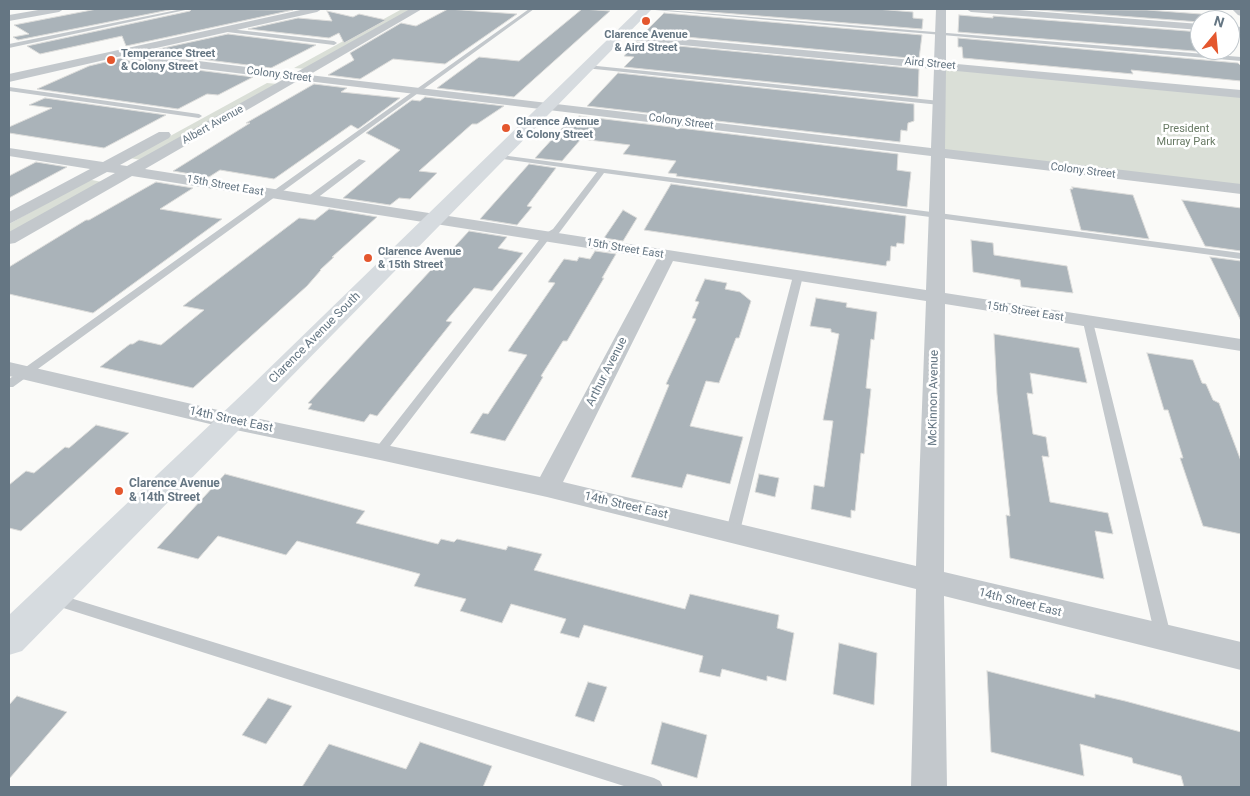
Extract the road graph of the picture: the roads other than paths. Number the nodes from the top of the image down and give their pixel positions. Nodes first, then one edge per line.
1 (37, 9) edge
2 (59, 9) edge
3 (188, 9) edge
4 (277, 9) edge
5 (317, 9) edge
6 (396, 9) edge
7 (417, 9) edge
8 (532, 9) edge
9 (646, 9) edge
10 (655, 9) edge
11 (941, 9) edge
12 (971, 9) edge
13 (1237, 9) edge
14 (1241, 13) edge
15 (9, 14) edge
16 (290, 14) junction
17 (9, 18) edge
18 (1190, 26) edge
19 (221, 30) junction
20 (941, 33) junction
21 (619, 36) junction
22 (334, 43) junction
23 (9, 46) edge
24 (122, 52) junction
25 (318, 52) dead end
26 (1241, 59) edge
27 (940, 65) junction
28 (588, 67) junction
29 (296, 71) junction
30 (276, 74) junction
31 (9, 78) edge
32 (9, 89) edge
33 (416, 91) junction
34 (1241, 94) edge
35 (940, 103) junction
36 (548, 107) junction
37 (200, 116) junction
38 (9, 152) edge
39 (939, 152) junction
40 (496, 156) junction
41 (362, 161) dead end
42 (106, 166) junction
43 (132, 170) junction
44 (602, 170) junction
45 (1241, 189) edge
46 (272, 194) junction
47 (310, 200) junction
48 (938, 215) junction
49 (434, 219) junction
50 (9, 220) edge
51 (546, 237) junction
52 (9, 239) edge
53 (667, 256) junction
54 (1241, 256) edge
55 (798, 276) junction
56 (936, 298) junction
57 (1088, 322) junction
58 (1241, 345) edge
59 (14, 375) edge
60 (231, 421) junction
61 (380, 451) junction
62 (547, 488) junction
63 (733, 531) junction
64 (930, 581) junction
65 (50, 598) junction
66 (1163, 638) junction
67 (9, 639) edge
68 (1241, 656) edge
69 (654, 787) edge
70 (929, 787) edge

1 - 15 street
2 - 17 street
3 - 23 lane
4 - 16 street
5 - 16 street
6 - 22 street
7 - 29 street, Albert Avenue
8 - 33 lane
9 - 21 main road, Clarence Avenue South
10 - 20 lane
11 - 20 street, McKinnon Avenue
12 - 18 street
13 - 14 street
16 - 19 street
19 - 22 lane
19 - 24 street
20 - 26 lane
20 - 27 street, McKinnon Avenue
21 - 27 street, Aird Street
21 - 28 main road, Clarence Avenue South
22 - 25 street
24 - 30 street, Colony Street
24 - 31 street
27 - 34 street, Aird Street
27 - 35 street, McKinnon Avenue
28 - 35 lane
28 - 36 main road, Clarence Avenue South
29 - 30 street, Colony Street
29 - 33 street, Colony Street
29 - 43 street, Albert Avenue
30 - 37 street, Albert Avenue
32 - 37 lane
33 - 36 street, Colony Street
33 - 46 lane
35 - 39 street, McKinnon Avenue
36 - 39 street, Colony Street
36 - 40 main road, Clarence Avenue South
37 - 42 street, Albert Avenue
38 - 42 street, 15th Street East
39 - 45 street, Colony Street
39 - 48 street, McKinnon Avenue
40 - 44 lane
40 - 49 main road, Clarence Avenue South
41 - 47 lane
42 - 43 street, 15th Street East
42 - 50 street, Albert Avenue
43 - 46 street, 15th Street East
43 - 52 street, Albert Avenue
44 - 48 lane
44 - 51 lane
46 - 47 street, 15th Street East
46 - 59 lane
47 - 49 street, 15th Street East
48 - 54 lane
48 - 56 street, McKinnon Avenue
49 - 51 street, 15th Street East
49 - 60 main road, Clarence Avenue South
51 - 53 street, 15th Street East
51 - 61 lane
53 - 55 street, 15th Street East
53 - 62 street, Arthur Avenue
55 - 56 street, 15th Street East
55 - 63 lane
56 - 57 street, 15th Street East
56 - 64 street, McKinnon Avenue
57 - 58 street, 15th Street East
57 - 66 lane
59 - 60 street, 14th Street East
60 - 61 street, 14th Street East
60 - 65 main road, Clarence Avenue South
61 - 62 street, 14th Street East
62 - 63 street, 14th Street East
63 - 64 street, 14th Street East
64 - 66 street, 14th Street East
64 - 70 street, McKinnon Avenue
65 - 67 main road, Clarence Avenue South
65 - 69 lane
66 - 68 street, 14th Street East

